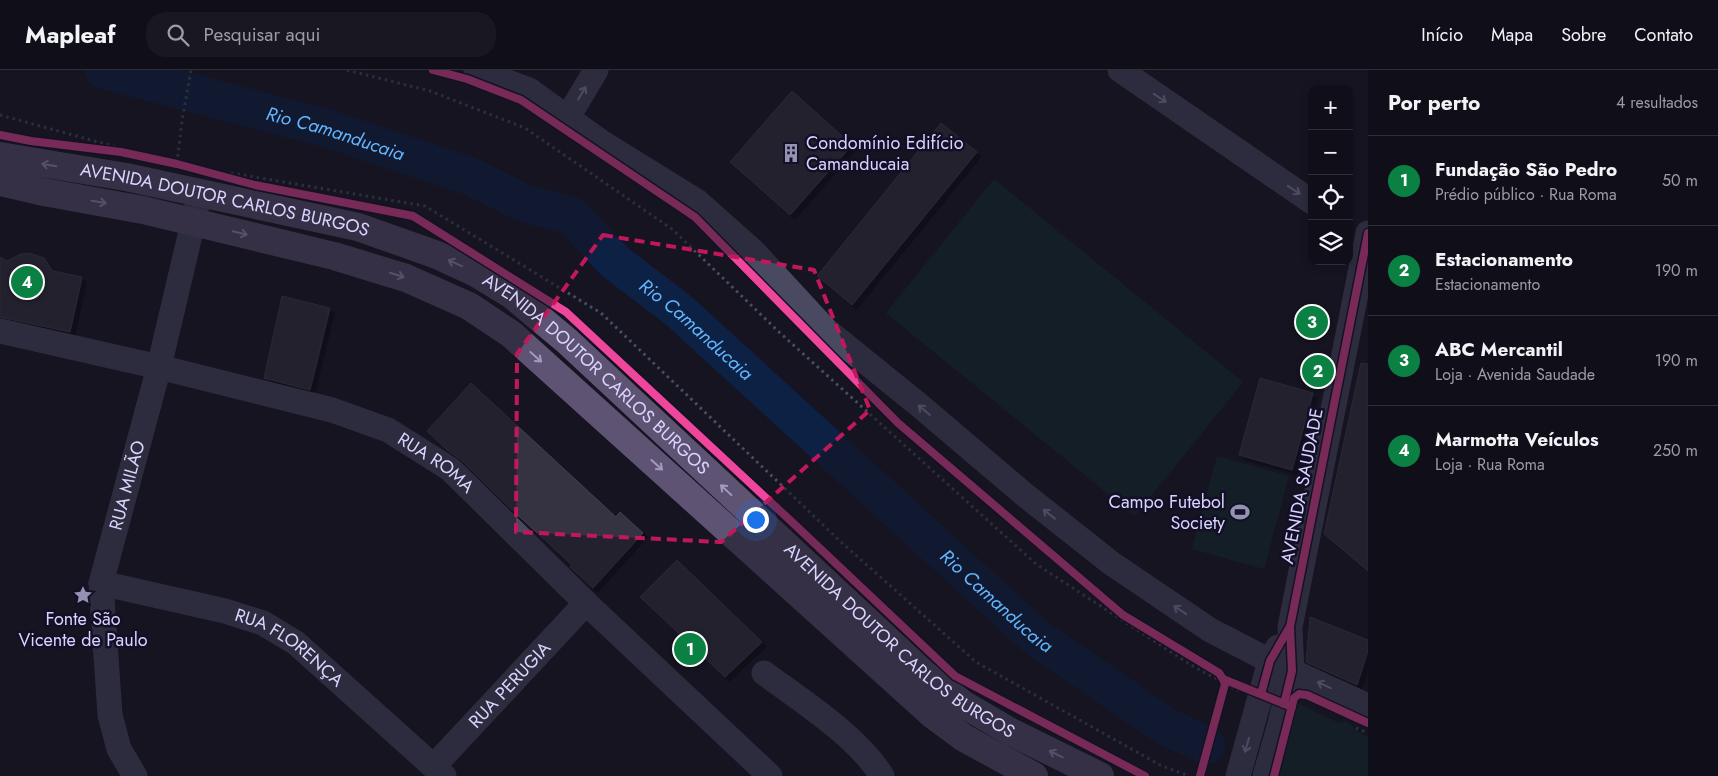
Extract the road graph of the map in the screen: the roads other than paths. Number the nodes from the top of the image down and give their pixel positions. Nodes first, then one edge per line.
1 (476, 70) edge
2 (596, 70) edge
3 (1120, 70) edge
4 (568, 117) junction
5 (0, 156) edge
6 (0, 182) edge
7 (210, 184) junction
8 (1308, 199) edge
9 (193, 222) junction
10 (1361, 233) edge
11 (0, 330) edge
12 (158, 367) junction
13 (101, 583) junction
14 (586, 603) junction
15 (1281, 666) junction
16 (764, 673) dead end
17 (1368, 706) edge
18 (439, 771) edge
19 (135, 776) edge
20 (770, 776) edge
21 (882, 776) edge
22 (1034, 776) edge
23 (1100, 776) edge
24 (1238, 776) edge
25 (1265, 776) edge

1 - 4 street
4 -> 2 street
3 -> 8 street
15 -> 4 street
7 -> 5 main road, AVENIDA DOUTOR CARLOS BURGOS
6 -> 9 main road, AVENIDA DOUTOR CARLOS BURGOS
7 - 9 street, RUA MILÃO
23 -> 7 main road, AVENIDA DOUTOR CARLOS BURGOS
9 - 12 street, RUA MILÃO
9 -> 22 main road, AVENIDA DOUTOR CARLOS BURGOS
10 - 15 street, AVENIDA SAUDADE
11 - 12 street, RUA ROMA
12 - 13 street, RUA MILÃO
12 - 14 street, RUA ROMA
13 - 18 street, RUA FLORENÇA
13 - 19 street, RUA MILÃO
14 - 18 street, RUA PERUGIA
14 - 20 street, RUA ROMA
17 -> 15 street
15 -> 24 street
15 - 25 street
16 - 21 street

